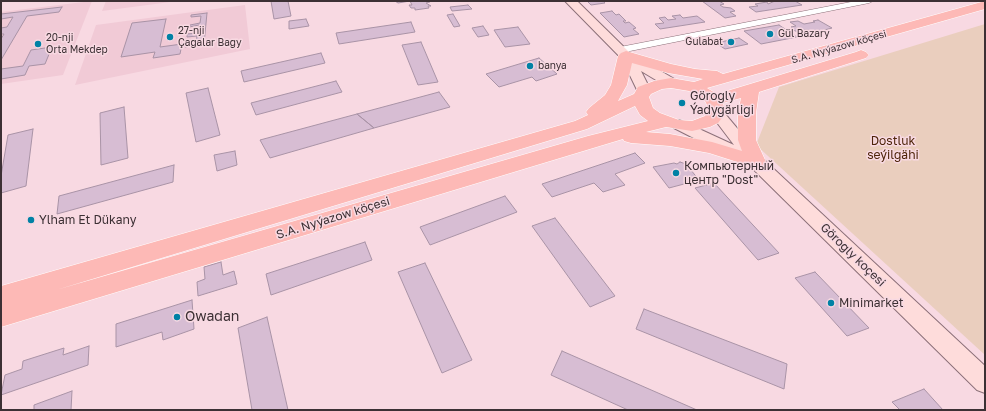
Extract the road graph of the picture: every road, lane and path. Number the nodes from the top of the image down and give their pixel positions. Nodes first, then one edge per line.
1 (571, 1) edge
2 (869, 1) edge
3 (852, 2) edge
4 (985, 6) edge
5 (985, 17) edge
6 (623, 53) junction
7 (730, 78) junction
8 (671, 83) junction
9 (694, 87) junction
10 (750, 89) junction
11 (643, 94) junction
12 (715, 106) junction
13 (672, 124) junction
14 (588, 132) junction
15 (756, 162) junction
16 (1, 296) edge
17 (1, 316) edge
18 (985, 382) edge

1 - 6 main road
2 - 3 street
3 - 6 street
4 - 7 main road, S.A. Nyýazow köçesi
5 - 10 main road, S.A. Nyýazow köçesi
6 - 7 main road
6 - 8 main road
6 - 11 main road
6 - 14 main road
7 - 9 main road, S.A. Nyýazow köçesi
8 - 9 main road
8 - 11 main road, S.A. Nyýazow köçesi
9 - 12 main road
10 - 12 main road, S.A. Nyýazow köçesi
10 - 15 main road
11 - 13 main road
11 - 14 main road, S.A. Nyýazow köçesi
12 - 13 main road, S.A. Nyýazow köçesi
12 - 15 main road, Görogly koçesi
13 - 14 main road, S.A. Nyýazow köçesi
13 - 15 main road, Görogly koçesi
14 - 15 main road
14 - 16 main road, S.A. Nyýazow köçesi
14 - 17 main road, S.A. Nyýazow köçesi
15 - 18 main road, Görogly koçesi

